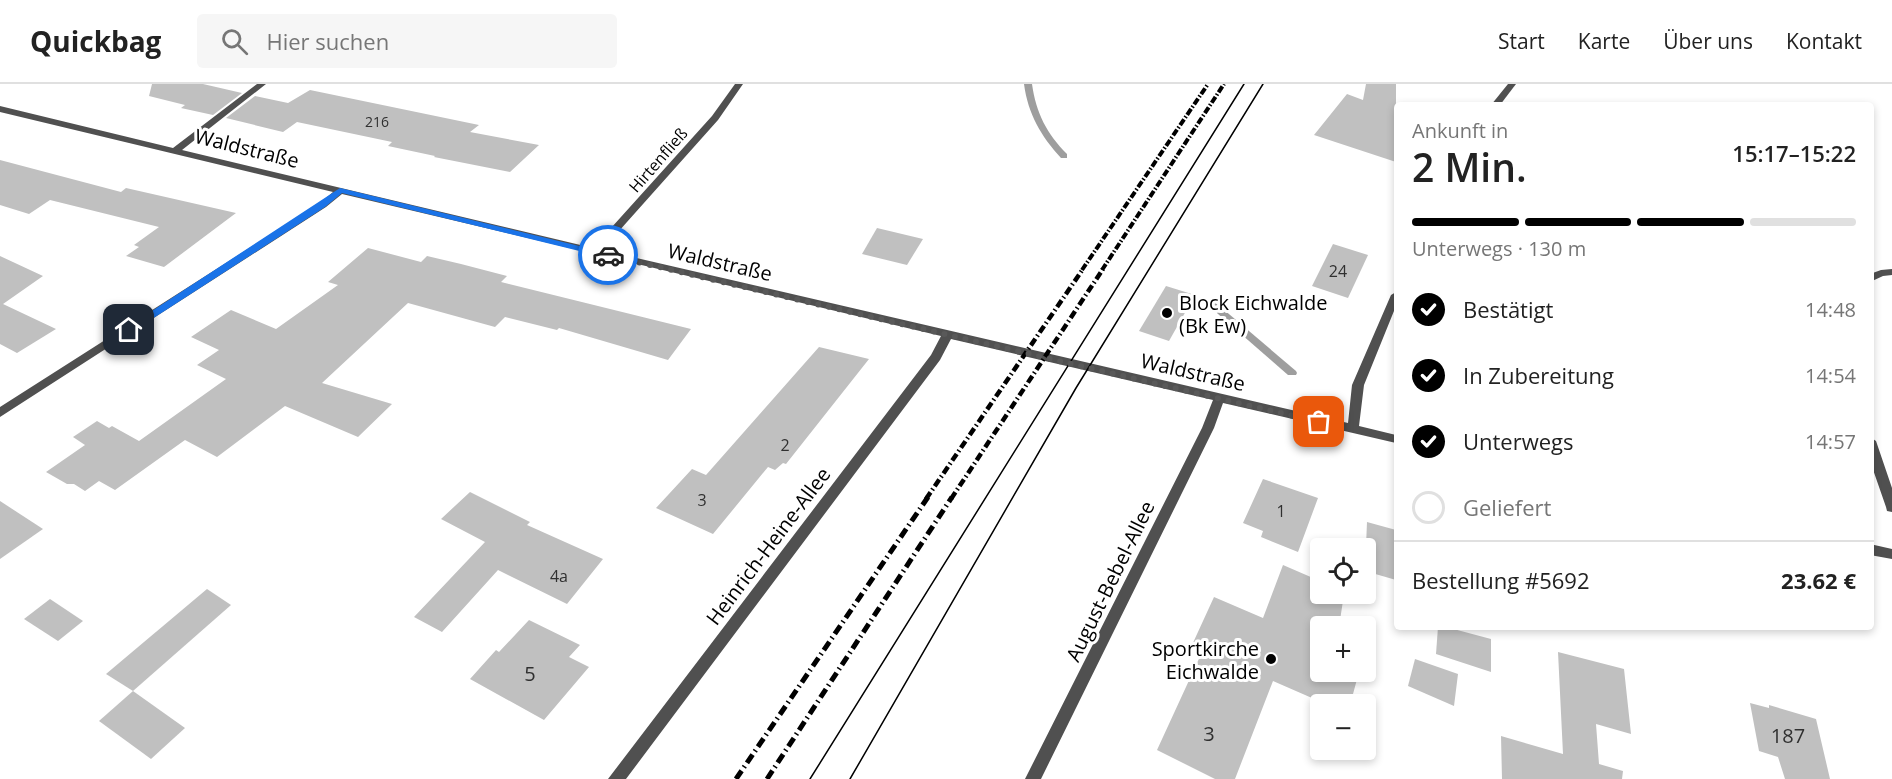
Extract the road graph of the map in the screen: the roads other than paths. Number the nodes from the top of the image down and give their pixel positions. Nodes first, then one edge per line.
1 (261, 84) edge
2 (739, 84) edge
3 (1512, 84) edge
4 (1497, 102) edge
5 (0, 109) edge
6 (176, 150) junction
7 (340, 190) junction
8 (595, 252) junction
9 (1892, 272) edge
10 (1874, 277) edge
11 (1394, 300) edge
12 (947, 335) junction
13 (1219, 399) junction
14 (0, 413) edge
15 (1353, 429) junction
16 (1394, 439) edge
17 (1874, 453) edge
18 (1892, 507) edge
19 (1874, 550) edge
20 (1892, 554) edge
21 (616, 779) edge
22 (1033, 779) edge

1 - 6 street
2 - 8 street, Hirtenfließ
3 - 4 street
5 - 6 street, Waldstraße
6 - 7 street, Waldstraße
7 - 8 street, Waldstraße
7 - 14 street
8 - 12 street, Waldstraße
9 - 10 street
11 - 15 street
12 - 13 street, Waldstraße
12 - 21 street, Heinrich-Heine-Allee
13 - 15 street, Waldstraße
13 - 22 street, August-Bebel-Allee
15 - 16 street, Waldstraße
17 - 18 street
19 - 20 street

